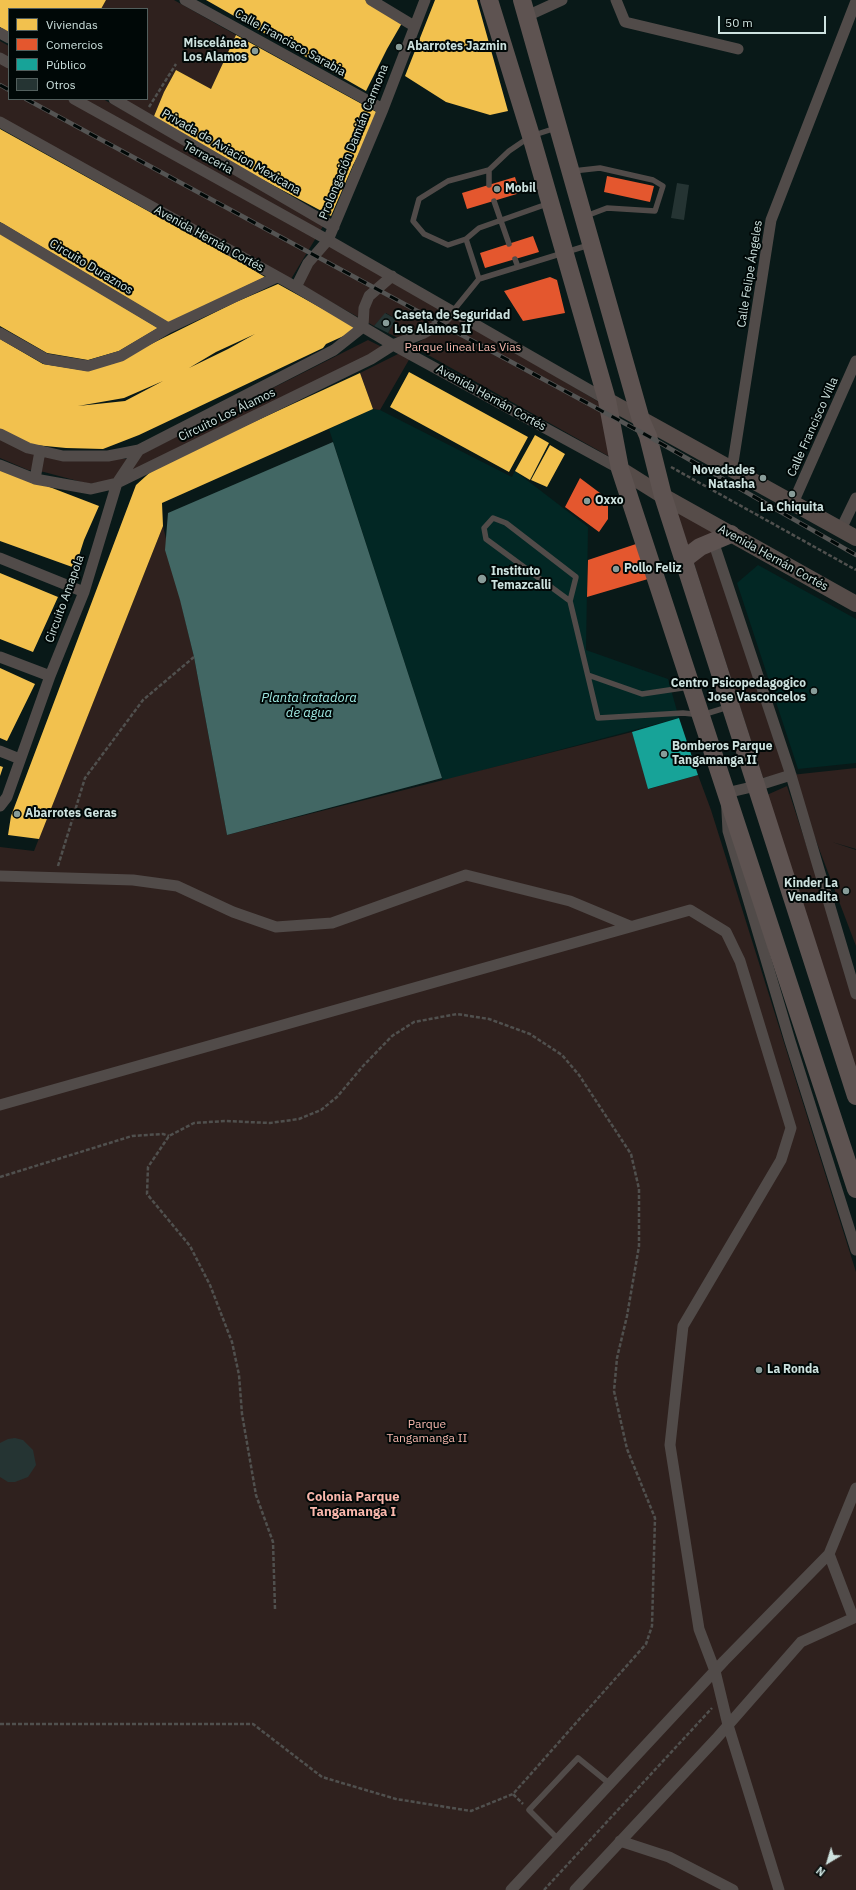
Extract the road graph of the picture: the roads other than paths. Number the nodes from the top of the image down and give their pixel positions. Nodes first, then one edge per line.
1 (185, 0) edge
2 (371, 0) edge
3 (425, 0) edge
4 (490, 0) edge
5 (562, 0) edge
6 (616, 0) edge
7 (856, 1) edge
8 (525, 8) edge
9 (414, 26) junction
10 (738, 49) dead end
11 (76, 100) edge
12 (116, 100) edge
13 (382, 109) junction
14 (0, 122) edge
15 (558, 127) junction
16 (531, 136) junction
17 (489, 170) junction
18 (571, 172) junction
19 (489, 185) dead end
20 (494, 201) dead end
21 (549, 204) junction
22 (584, 217) junction
23 (501, 221) junction
24 (334, 227) junction
25 (0, 228) edge
26 (466, 239) junction
27 (328, 240) junction
28 (509, 244) dead end
29 (592, 244) junction
30 (564, 253) junction
31 (515, 259) dead end
32 (518, 267) junction
33 (392, 276) junction
34 (277, 277) junction
35 (479, 279) junction
36 (296, 287) junction
37 (453, 311) junction
38 (363, 327) junction
39 (168, 328) junction
40 (0, 333) edge
41 (393, 344) junction
42 (856, 361) edge
43 (607, 400) junction
44 (641, 420) junction
45 (0, 434) edge
46 (139, 450) junction
47 (40, 451) junction
48 (0, 465) edge
49 (620, 469) junction
50 (732, 469) junction
51 (35, 479) junction
52 (117, 482) junction
53 (662, 496) junction
54 (856, 498) edge
55 (794, 503) junction
56 (840, 529) junction
57 (731, 534) junction
58 (856, 538) edge
59 (713, 541) junction
60 (0, 558) edge
61 (683, 560) junction
62 (84, 592) junction
63 (570, 601) junction
64 (856, 604) edge
65 (0, 657) edge
66 (588, 675) junction
67 (50, 676) junction
68 (691, 686) junction
69 (730, 706) junction
70 (702, 715) junction
71 (0, 751) edge
72 (20, 759) junction
73 (791, 775) junction
74 (756, 786) junction
75 (726, 793) junction
76 (0, 806) edge
77 (0, 876) edge
78 (630, 926) junction
79 (856, 994) edge
80 (798, 1039) junction
81 (856, 1096) edge
82 (0, 1105) edge
83 (856, 1189) edge
84 (856, 1250) edge
85 (856, 1488) edge
86 (829, 1554) junction
87 (854, 1617) edge
88 (715, 1671) junction
89 (728, 1725) junction
90 (610, 1784) junction
91 (558, 1839) junction
92 (620, 1841) junction
93 (511, 1890) edge
94 (575, 1890) edge
95 (733, 1890) edge
96 (779, 1890) edge

1 - 13 street, Calle Francisco Sarabia
2 - 9 street
3 - 9 street, Prolongación Damián Carmona
4 - 16 main road
5 - 8 street
6 - 10 street
7 - 50 street, Calle Felipe Ángeles
8 - 15 main road
9 - 13 street, Prolongación Damián Carmona
11 - 27 street, Terraceria
12 - 24 street, Privada de Aviacion Mexicana
13 - 24 street, Prolongación Damián Carmona
14 - 34 street, Avenida Hernán Cortés
15 - 16 lane
15 - 18 main road
16 - 17 lane
16 - 21 main road
17 - 19 lane
17 - 26 lane
18 - 22 main road
18 - 22 lane
20 - 23 lane
21 - 23 lane
21 - 30 main road
22 - 29 main road
23 - 26 lane
23 - 28 lane
24 - 27 street, Prolongación Damián Carmona
25 - 39 street, Circuito Duraznos
26 - 35 lane
27 - 33 street
27 - 36 street, Prolongación Damián Carmona
29 - 30 lane
29 - 44 main road
30 - 32 lane
30 - 43 main road
31 - 32 lane
32 - 35 lane
33 - 37 street
33 - 38 street
34 - 36 street, Avenida Hernán Cortés
34 - 39 street
35 - 37 lane
36 - 38 street, Avenida Hernán Cortés
37 - 41 street, Circuito Los Álamos
37 - 43 street
38 - 41 street, Avenida Hernán Cortés
38 - 46 street, Circuito Los Álamos
39 - 40 street
41 - 49 street, Avenida Hernán Cortés
41 - 52 street, Circuito Los Álamos
42 - 55 street, Calle Francisco Villa
43 - 44 main road
43 - 49 main road
44 - 50 main road
44 - 53 main road
45 - 47 street, Circuito Los Álamos
46 - 47 street, Circuito Los Álamos
46 - 52 street, Circuito Amapola
47 - 51 street
48 - 51 street, Circuito Los Álamos
49 - 53 main road, Avenida Hernán Cortés
49 - 68 main road
50 - 55 main road
51 - 52 street, Circuito Los Álamos
52 - 62 street, Circuito Amapola
53 - 57 main road, Avenida Hernán Cortés
53 - 61 main road
54 - 56 street
55 - 56 main road
56 - 58 main road
57 - 59 main road
57 - 64 main road, Avenida Hernán Cortés
59 - 61 main road
59 - 73 street
60 - 62 street
61 - 69 main road
62 - 67 street, Circuito Amapola
63 - 63 lane
63 - 66 lane
65 - 67 street
66 - 68 lane
66 - 70 lane
67 - 72 street, Circuito Amapola
68 - 70 main road
69 - 70 lane
69 - 74 main road
70 - 75 main road
71 - 72 street
72 - 76 street, Circuito Amapola
73 - 74 street
73 - 79 street
74 - 75 street
74 - 81 main road
75 - 80 main road
77 - 78 street
78 - 82 street
78 - 88 street
80 - 83 main road
80 - 84 street
85 - 86 street
86 - 87 street
86 - 88 street
87 - 89 street
88 - 89 street
88 - 90 street
89 - 92 street
89 - 96 street
90 - 91 street
90 - 91 lane
91 - 93 street
92 - 94 street
92 - 95 street

